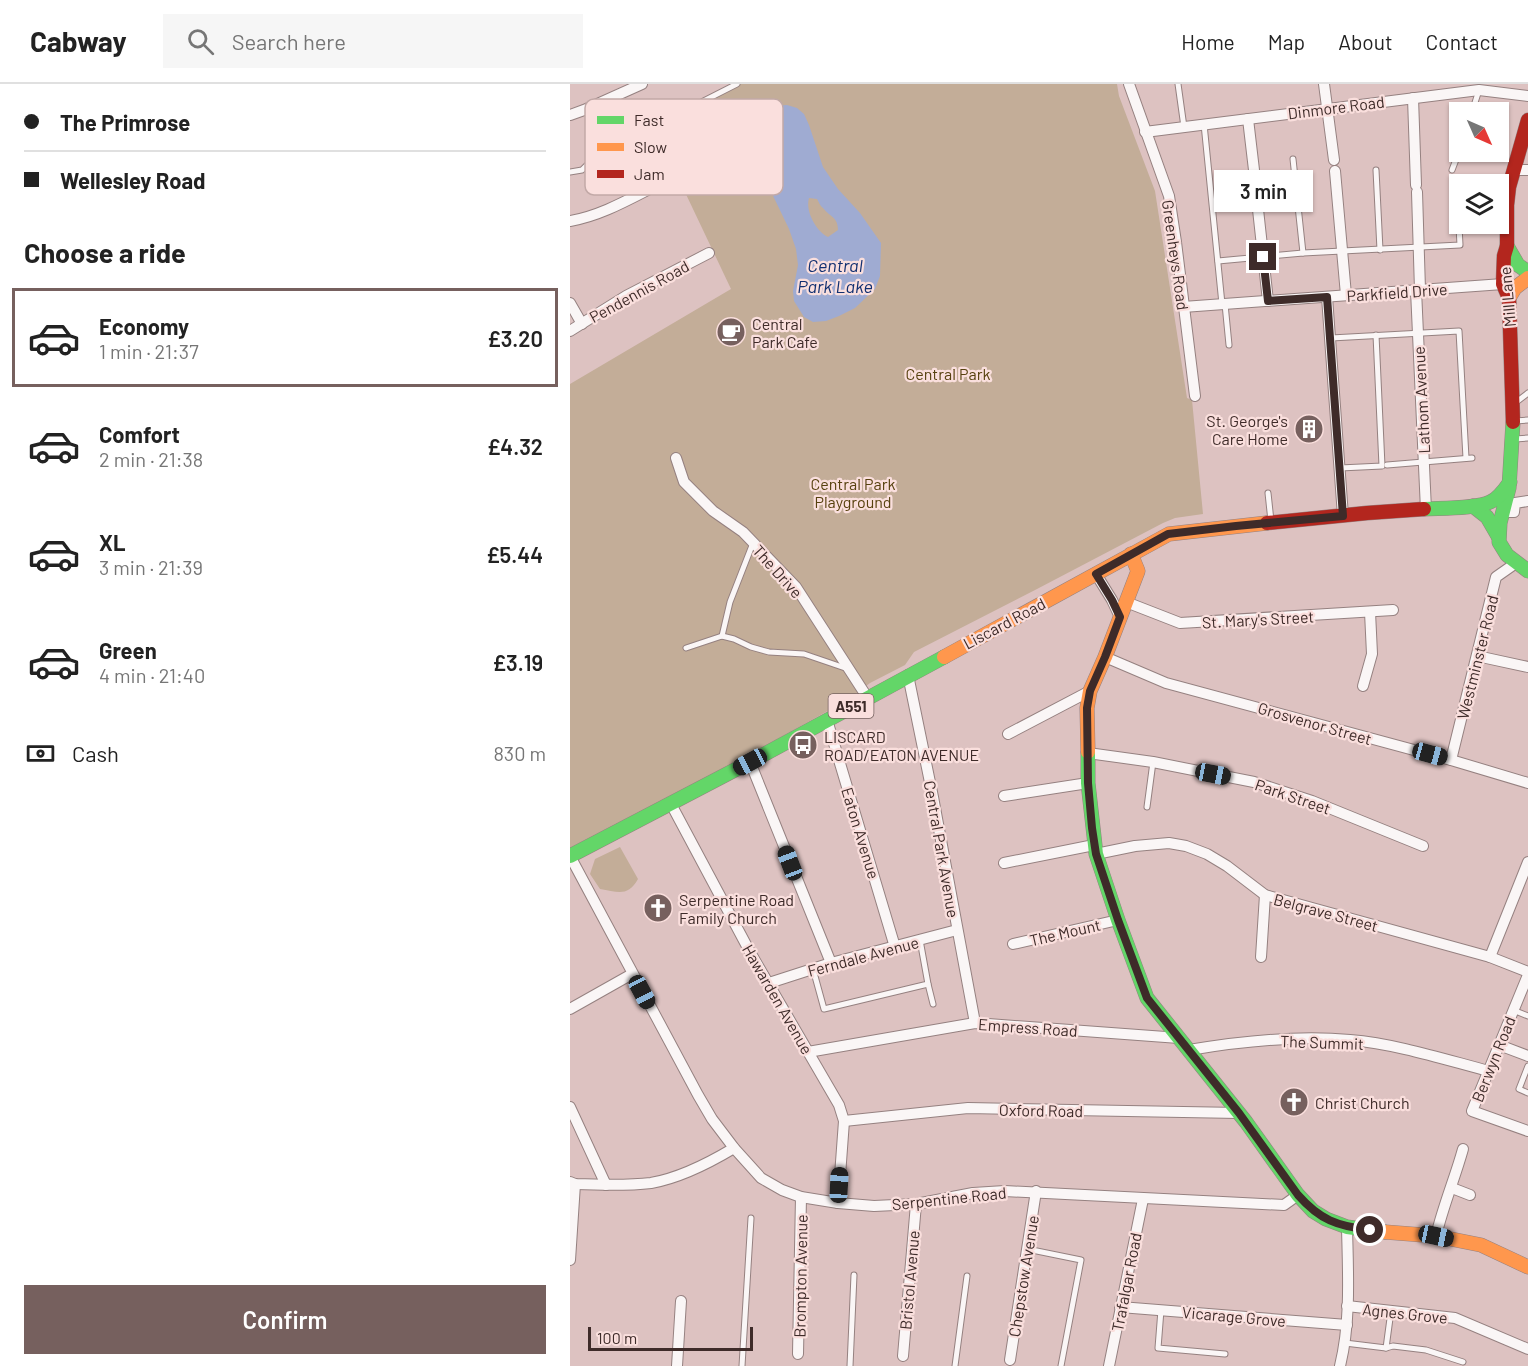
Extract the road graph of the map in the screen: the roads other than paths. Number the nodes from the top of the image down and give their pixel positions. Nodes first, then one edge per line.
1 (737, 84) edge
2 (1129, 84) edge
3 (1178, 84) edge
4 (1324, 84) edge
5 (636, 85) edge
6 (1483, 88) edge
7 (1528, 96) edge
8 (1413, 98) junction
9 (605, 99) edge
10 (707, 99) edge
11 (1477, 102) edge
12 (585, 108) edge
13 (1327, 109) junction
14 (570, 115) edge
15 (1248, 119) junction
16 (1528, 120) edge
17 (1204, 124) junction
18 (1184, 127) junction
19 (1145, 132) junction
20 (1293, 159) dead end
21 (1455, 162) edge
22 (585, 167) edge
23 (1254, 170) dead end
24 (1376, 170) dead end
25 (1452, 170) dead end
26 (1514, 170) junction
27 (1528, 170) edge
28 (570, 172) edge
29 (1255, 182) dead end
30 (637, 195) edge
31 (570, 220) edge
32 (1459, 234) edge
33 (1507, 246) junction
34 (1419, 247) junction
35 (1380, 250) junction
36 (1342, 251) junction
37 (709, 253) dead end
38 (1303, 253) junction
39 (1263, 257) junction
40 (1218, 261) junction
41 (1528, 272) edge
42 (1528, 278) edge
43 (1503, 284) junction
44 (1418, 290) junction
45 (1346, 295) junction
46 (1327, 297) junction
47 (1509, 298) junction
48 (1268, 301) junction
49 (570, 303) edge
50 (1224, 304) junction
51 (1183, 307) junction
52 (582, 324) junction
53 (570, 331) edge
54 (1418, 333) junction
55 (1376, 335) junction
56 (1330, 338) junction
57 (1229, 345) dead end
58 (1528, 393) edge
59 (1195, 396) dead end
60 (1512, 406) junction
61 (1528, 420) edge
62 (1512, 421) junction
63 (1528, 438) edge
64 (1513, 439) junction
65 (676, 458) dead end
66 (1424, 461) junction
67 (1387, 465) dead end
68 (1340, 468) junction
69 (1510, 482) junction
70 (1268, 493) dead end
71 (1528, 501) edge
72 (1473, 506) junction
73 (1426, 510) junction
74 (1504, 512) junction
75 (1343, 516) junction
76 (1271, 523) junction
77 (1498, 536) junction
78 (753, 543) junction
79 (1131, 554) junction
80 (1516, 563) junction
81 (1528, 571) edge
82 (1096, 574) junction
83 (1126, 602) junction
84 (1393, 610) dead end
85 (1370, 612) junction
86 (1120, 617) junction
87 (722, 636) junction
88 (686, 648) dead end
89 (1477, 656) junction
90 (1105, 657) junction
91 (1528, 668) edge
92 (849, 669) junction
93 (908, 675) junction
94 (1363, 686) dead end
95 (1090, 691) junction
96 (867, 697) junction
97 (827, 720) junction
98 (1008, 734) dead end
99 (1088, 753) junction
100 (1451, 760) junction
101 (750, 762) junction
102 (1154, 762) junction
103 (1088, 783) junction
104 (1528, 783) edge
105 (1004, 795) dead end
106 (671, 804) junction
107 (1147, 807) dead end
108 (1423, 846) dead end
109 (1095, 850) junction
110 (570, 856) edge
111 (1528, 862) edge
112 (1004, 863) dead end
113 (1265, 895) junction
114 (1118, 920) junction
115 (957, 930) junction
116 (920, 940) junction
117 (1013, 944) dead end
118 (895, 947) junction
119 (1261, 957) dead end
120 (1490, 957) junction
121 (831, 963) junction
122 (813, 969) junction
123 (1528, 973) edge
124 (632, 974) junction
125 (769, 983) junction
126 (928, 984) junction
127 (933, 1004) dead end
128 (570, 1009) edge
129 (1513, 1010) junction
130 (1528, 1016) edge
131 (975, 1023) junction
132 (1179, 1038) junction
133 (1499, 1044) junction
134 (1189, 1050) junction
135 (808, 1052) junction
136 (1528, 1056) edge
137 (1528, 1066) edge
138 (1489, 1071) junction
139 (1528, 1093) edge
140 (570, 1107) edge
141 (1239, 1113) junction
142 (844, 1121) junction
143 (1528, 1131) edge
144 (734, 1148) junction
145 (1464, 1149) dead end
146 (572, 1183) edge
147 (606, 1185) junction
148 (1452, 1188) junction
149 (1036, 1191) junction
150 (1298, 1195) junction
151 (1470, 1195) dead end
152 (801, 1197) junction
153 (1143, 1198) junction
154 (838, 1203) junction
155 (916, 1204) junction
156 (751, 1218) dead end
157 (1347, 1227) junction
158 (1436, 1236) junction
159 (1027, 1249) junction
160 (570, 1260) edge
161 (1528, 1267) edge
162 (854, 1275) dead end
163 (967, 1276) dead end
164 (681, 1301) dead end
165 (1347, 1306) junction
166 (1120, 1307) junction
167 (1161, 1310) junction
168 (1391, 1311) junction
169 (1347, 1325) junction
170 (1345, 1343) junction
171 (1386, 1348) junction
172 (1528, 1349) edge
173 (798, 1354) dead end
174 (1225, 1354) dead end
175 (903, 1356) dead end
176 (1010, 1360) dead end
177 (1463, 1362) dead end
178 (677, 1366) edge
179 (742, 1366) edge
180 (850, 1366) edge
181 (955, 1366) edge
182 (1061, 1366) edge
183 (1109, 1366) edge
184 (1340, 1366) edge

1 - 10 lane
2 - 19 street, Greenheys Road
3 - 18 lane
4 - 13 street
5 - 9 street
6 - 7 street, Dinmore Road
6 - 8 street, Dinmore Road
6 - 11 lane
8 - 13 street, Dinmore Road
8 - 34 street, Lathom Avenue
12 - 14 street
13 - 15 street, Dinmore Road
13 - 36 street
15 - 17 street, Dinmore Road
15 - 23 street
16 - 26 main road, Mill Lane
17 - 18 street, Dinmore Road
17 - 40 lane
18 - 19 street, Dinmore Road
19 - 51 street, Greenheys Road
20 - 38 lane
21 - 25 lane
22 - 28 lane
24 - 35 lane
26 - 27 street
26 - 33 main road, Mill Lane
29 - 39 street
30 - 31 street
32 - 34 lane
33 - 41 main road
33 - 43 main road, Mill Lane
34 - 35 lane
34 - 44 street, Lathom Avenue
35 - 36 lane
36 - 38 lane
36 - 45 street
37 - 52 street, Pendennis Road
38 - 39 lane
39 - 40 lane
39 - 48 street
40 - 50 lane
42 - 47 main road
43 - 44 street, Parkfield Drive
43 - 47 main road, Mill Lane
44 - 45 street, Parkfield Drive
44 - 54 street, Lathom Avenue
45 - 46 street, Parkfield Drive
46 - 48 street, Parkfield Drive
46 - 56 street
47 - 60 main road, Mill Lane
48 - 50 street, Parkfield Drive
49 - 52 street
50 - 51 street, Parkfield Drive
50 - 57 lane
51 - 59 street, Greenheys Road
52 - 53 street, Pendennis Road
54 - 55 lane
54 - 66 street, Lathom Avenue
54 - 66 lane
55 - 56 lane
55 - 68 lane
56 - 68 street
58 - 60 lane
60 - 62 main road, Mill Lane
61 - 62 lane
62 - 64 main road, Mill Lane
63 - 64 lane
64 - 69 main road, Mill Lane
65 - 78 street, The Drive
66 - 67 lane
66 - 73 street, Lathom Avenue
68 - 75 street
69 - 72 main road, Liscard Road / A551
69 - 74 main road, Mill Lane
70 - 76 lane
71 - 74 street
72 - 73 main road, Liscard Road / A551
72 - 77 main road
73 - 75 main road, Liscard Road / A551
74 - 77 main road, Mill Lane
75 - 76 main road, Liscard Road / A551
76 - 79 main road, Liscard Road / A551
77 - 80 main road
78 - 87 lane
78 - 92 street, The Drive
79 - 82 main road, Liscard Road / A551
79 - 83 main road
80 - 81 main road
80 - 89 street, Westminster Road
82 - 86 street
82 - 93 main road, Liscard Road / A551
83 - 85 street, St. Mary's Street
83 - 86 main road
84 - 85 street, St. Mary's Street
85 - 94 street
86 - 90 main road
87 - 88 lane
87 - 92 lane
89 - 91 street
89 - 100 street, Westminster Road
90 - 95 main road
90 - 100 street, Grosvenor Street
92 - 96 street, The Drive
93 - 96 main road, Liscard Road / A551
93 - 115 street, Central Park Avenue
95 - 98 street
95 - 99 main road
96 - 97 main road, Liscard Road / A551
97 - 101 main road, Liscard Road / A551
97 - 118 street, Eaton Avenue
99 - 102 street, Park Street
99 - 103 main road
100 - 104 street, Grosvenor Street
101 - 106 main road, Liscard Road / A551
101 - 121 street
102 - 107 lane
102 - 108 street, Park Street
103 - 105 street
103 - 109 main road
106 - 110 main road, Liscard Road / A551
106 - 125 street, Hawarden Avenue
109 - 112 street, Belgrave Street
109 - 113 street, Belgrave Street
109 - 114 main road
110 - 124 street, Serpentine Road
111 - 120 street
113 - 119 street
113 - 120 street, Belgrave Street
114 - 117 street, The Mount
114 - 132 main road
115 - 116 street, Ferndale Avenue
115 - 131 street, Central Park Avenue
116 - 118 street, Ferndale Avenue
116 - 126 lane
118 - 121 street, Ferndale Avenue
120 - 123 street, Belgrave Street
121 - 122 street, Ferndale Avenue
122 - 125 street, Ferndale Avenue
122 - 126 lane
123 - 129 street, Berwyn Road
124 - 128 street
124 - 144 street, Serpentine Road
125 - 135 street, Hawarden Avenue
126 - 127 lane
129 - 130 lane
129 - 133 street, Berwyn Road
131 - 132 street, Empress Road
131 - 135 street, Empress Road
132 - 134 main road
133 - 136 street
133 - 138 street, Berwyn Road
134 - 138 street, The Summit
134 - 141 main road
135 - 142 street, Hawarden Avenue
137 - 139 lane
138 - 143 street, Berwyn Road
140 - 147 street
141 - 142 street, Oxford Road
141 - 150 main road
142 - 154 street, Hawarden Avenue
144 - 147 street
144 - 152 street, Serpentine Road
145 - 148 street
146 - 147 street
146 - 160 street
148 - 151 street
148 - 158 street
149 - 153 street, Serpentine Road
149 - 155 street, Serpentine Road
149 - 159 street, Chepstow Avenue
150 - 153 street, Serpentine Road
150 - 157 main road
152 - 154 street, Serpentine Road
152 - 173 street, Brompton Avenue
153 - 166 street, Trafalgar Road
154 - 155 street, Serpentine Road
155 - 175 street, Bristol Avenue
156 - 179 lane
157 - 158 main road
157 - 165 street
158 - 161 main road
159 - 176 street, Chepstow Avenue
159 - 182 lane
162 - 180 lane
163 - 181 lane
164 - 178 street
165 - 168 street, Agnes Grove
165 - 169 street
166 - 167 street, Vicarage Grove
166 - 183 street, Trafalgar Road
167 - 169 street, Vicarage Grove
167 - 174 lane
168 - 171 lane
168 - 172 street, Agnes Grove
169 - 170 street
170 - 171 lane
170 - 184 street
171 - 177 lane

